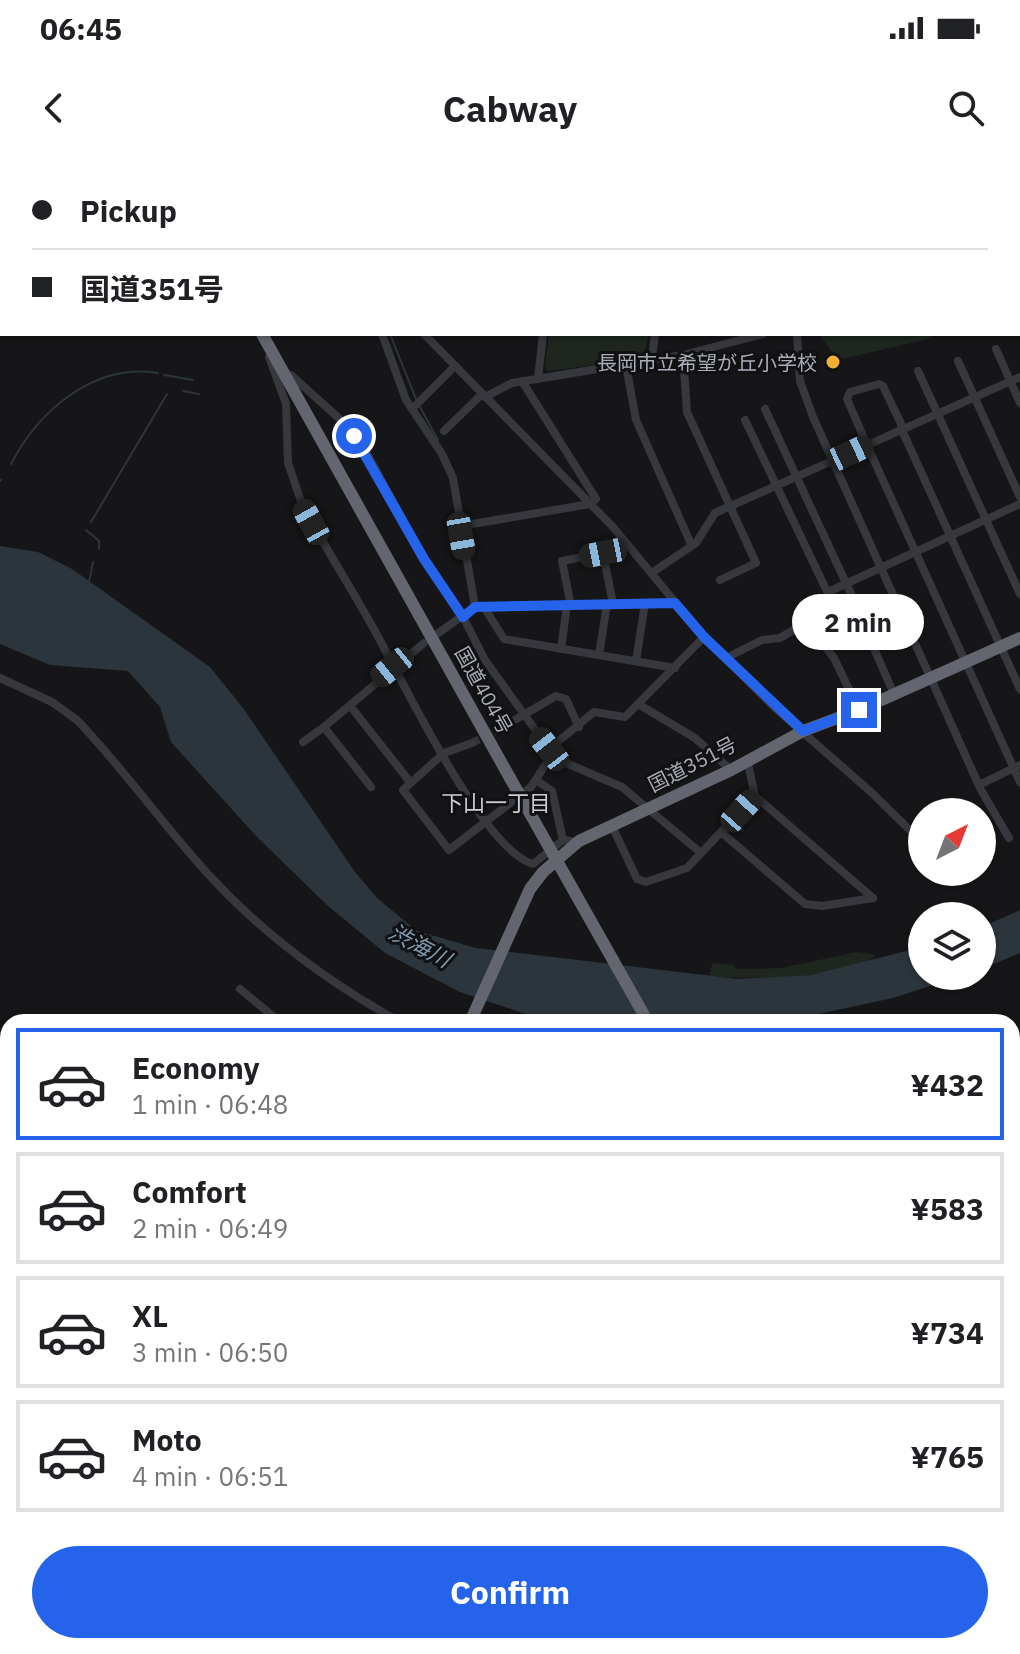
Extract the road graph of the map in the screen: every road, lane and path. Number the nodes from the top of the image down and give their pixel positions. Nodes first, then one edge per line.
1 (263, 336) edge
2 (263, 336) edge
3 (263, 336) edge
4 (383, 336) edge
5 (429, 336) edge
6 (543, 336) edge
7 (655, 336) edge
8 (755, 336) edge
9 (797, 336) edge
10 (996, 349) dead end
11 (683, 355) junction
12 (652, 358) junction
13 (958, 361) dead end
14 (626, 365) junction
15 (455, 366) junction
16 (918, 371) dead end
17 (1020, 377) edge
18 (538, 379) junction
19 (522, 381) junction
20 (1010, 381) junction
21 (483, 395) junction
22 (974, 397) junction
23 (1020, 403) edge
24 (412, 409) junction
25 (765, 409) dead end
26 (939, 413) junction
27 (745, 420) dead end
28 (902, 428) junction
29 (444, 431) dead end
30 (867, 445) junction
31 (833, 460) junction
32 (797, 476) junction
33 (777, 486) junction
34 (1020, 497) edge
35 (590, 504) junction
36 (1020, 504) edge
37 (731, 507) junction
38 (986, 519) junction
39 (461, 526) junction
40 (950, 535) junction
41 (691, 544) junction
42 (915, 551) junction
43 (880, 566) junction
44 (653, 572) junction
45 (720, 580) dead end
46 (846, 583) junction
47 (828, 592) junction
48 (1020, 594) edge
49 (645, 603) junction
50 (675, 603) junction
51 (610, 604) junction
52 (569, 606) junction
53 (479, 607) junction
54 (859, 611) dead end
55 (463, 617) junction
56 (808, 624) junction
57 (437, 634) dead end
58 (704, 637) junction
59 (1020, 638) edge
60 (871, 642) dead end
61 (424, 643) dead end
62 (1000, 646) junction
63 (561, 649) junction
64 (599, 655) junction
65 (726, 658) junction
66 (636, 661) junction
67 (965, 662) junction
68 (392, 667) junction
69 (675, 668) junction
70 (0, 678) edge
71 (930, 678) junction
72 (1020, 689) edge
73 (894, 694) junction
74 (638, 704) junction
75 (351, 707) junction
76 (859, 710) junction
77 (524, 718) junction
78 (324, 727) junction
79 (579, 727) junction
80 (501, 728) tunnel mouth
81 (803, 731) junction
82 (303, 742) dead end
83 (472, 743) tunnel mouth
84 (551, 751) junction
85 (444, 753) junction
86 (747, 759) junction
87 (1017, 767) edge
88 (731, 770) junction
89 (536, 780) junction
90 (410, 782) junction
91 (1020, 782) edge
92 (979, 785) junction
93 (371, 787) dead end
94 (755, 796) junction
95 (649, 808) junction
96 (486, 823) junction
97 (612, 826) junction
98 (908, 829) edge
99 (721, 832) junction
100 (1009, 838) dead end
101 (563, 840) junction
102 (579, 841) junction
103 (701, 853) junction
104 (240, 989) dead end
105 (270, 1014) edge
106 (387, 1014) edge
107 (473, 1014) edge
108 (643, 1014) edge

1 - 55 street
2 - 68 street
3 - 108 highway, 国道404号, bridge
4 - 24 street
5 - 15 street
6 - 18 street
7 - 12 street
8 - 11 street
9 - 31 street
10 - 20 street
11 - 12 street
11 - 37 street
12 - 14 street
13 - 22 street
14 - 18 street
14 - 41 street
15 - 21 street
15 - 24 street
16 - 26 street
17 - 20 street
18 - 19 street
19 - 21 street
19 - 35 street
20 - 22 street
20 - 23 street
21 - 29 street
21 - 35 street
22 - 26 street
22 - 34 street
24 - 39 street
25 - 32 street
26 - 28 street
26 - 38 street
27 - 33 street
28 - 30 street
28 - 30 street
28 - 40 street
30 - 31 street
30 - 42 street
31 - 32 street
31 - 43 street
32 - 33 street
32 - 46 street
33 - 37 street
33 - 47 street
35 - 39 street
35 - 44 street
36 - 38 street
37 - 41 street
37 - 45 street
38 - 40 street
38 - 48 street
39 - 53 street
40 - 42 street
40 - 62 street
41 - 44 street
42 - 43 street
42 - 67 street
43 - 46 street
43 - 71 street
44 - 50 street
46 - 47 street
46 - 54 street
47 - 56 street
49 - 50 street
49 - 51 street
49 - 66 street
50 - 58 street
51 - 52 street
51 - 52 street
51 - 64 street
52 - 53 street
52 - 63 street
53 - 55 street
53 - 63 street
55 - 57 street
55 - 77 street
56 - 65 street
56 - 76 street
58 - 65 street
58 - 69 street
59 - 62 highway, 国道351号
60 - 73 street
61 - 68 street
62 - 67 highway, 国道351号
62 - 72 street
63 - 64 street
64 - 66 street
65 - 81 street
66 - 69 street
67 - 71 highway, 国道351号
67 - 87 street
68 - 75 street
68 - 85 street
69 - 74 street
70 - 106 street
71 - 73 highway, 国道351号
71 - 92 street
73 - 76 highway, 国道351号
74 - 79 street
74 - 88 street
75 - 78 street
75 - 90 street
76 - 81 highway, 国道351号
77 - 79 street
77 - 80 street
77 - 84 street
78 - 82 street
78 - 93 street
79 - 84 street
81 - 86 highway, 国道351号
81 - 98 street
83 - 85 street
84 - 89 street
84 - 95 street
85 - 90 street
85 - 96 street
86 - 88 highway, 国道351号
86 - 94 street
87 - 91 street
87 - 92 street
88 - 95 highway, 国道351号
89 - 96 street
89 - 101 street
90 - 96 street
92 - 100 street
94 - 99 street
94 - 99 street
95 - 97 highway, 国道351号
95 - 103 street
96 - 101 street
97 - 102 highway, 国道351号
97 - 103 street
99 - 103 street
101 - 102 street
102 - 107 highway, 国道351号
104 - 105 street

